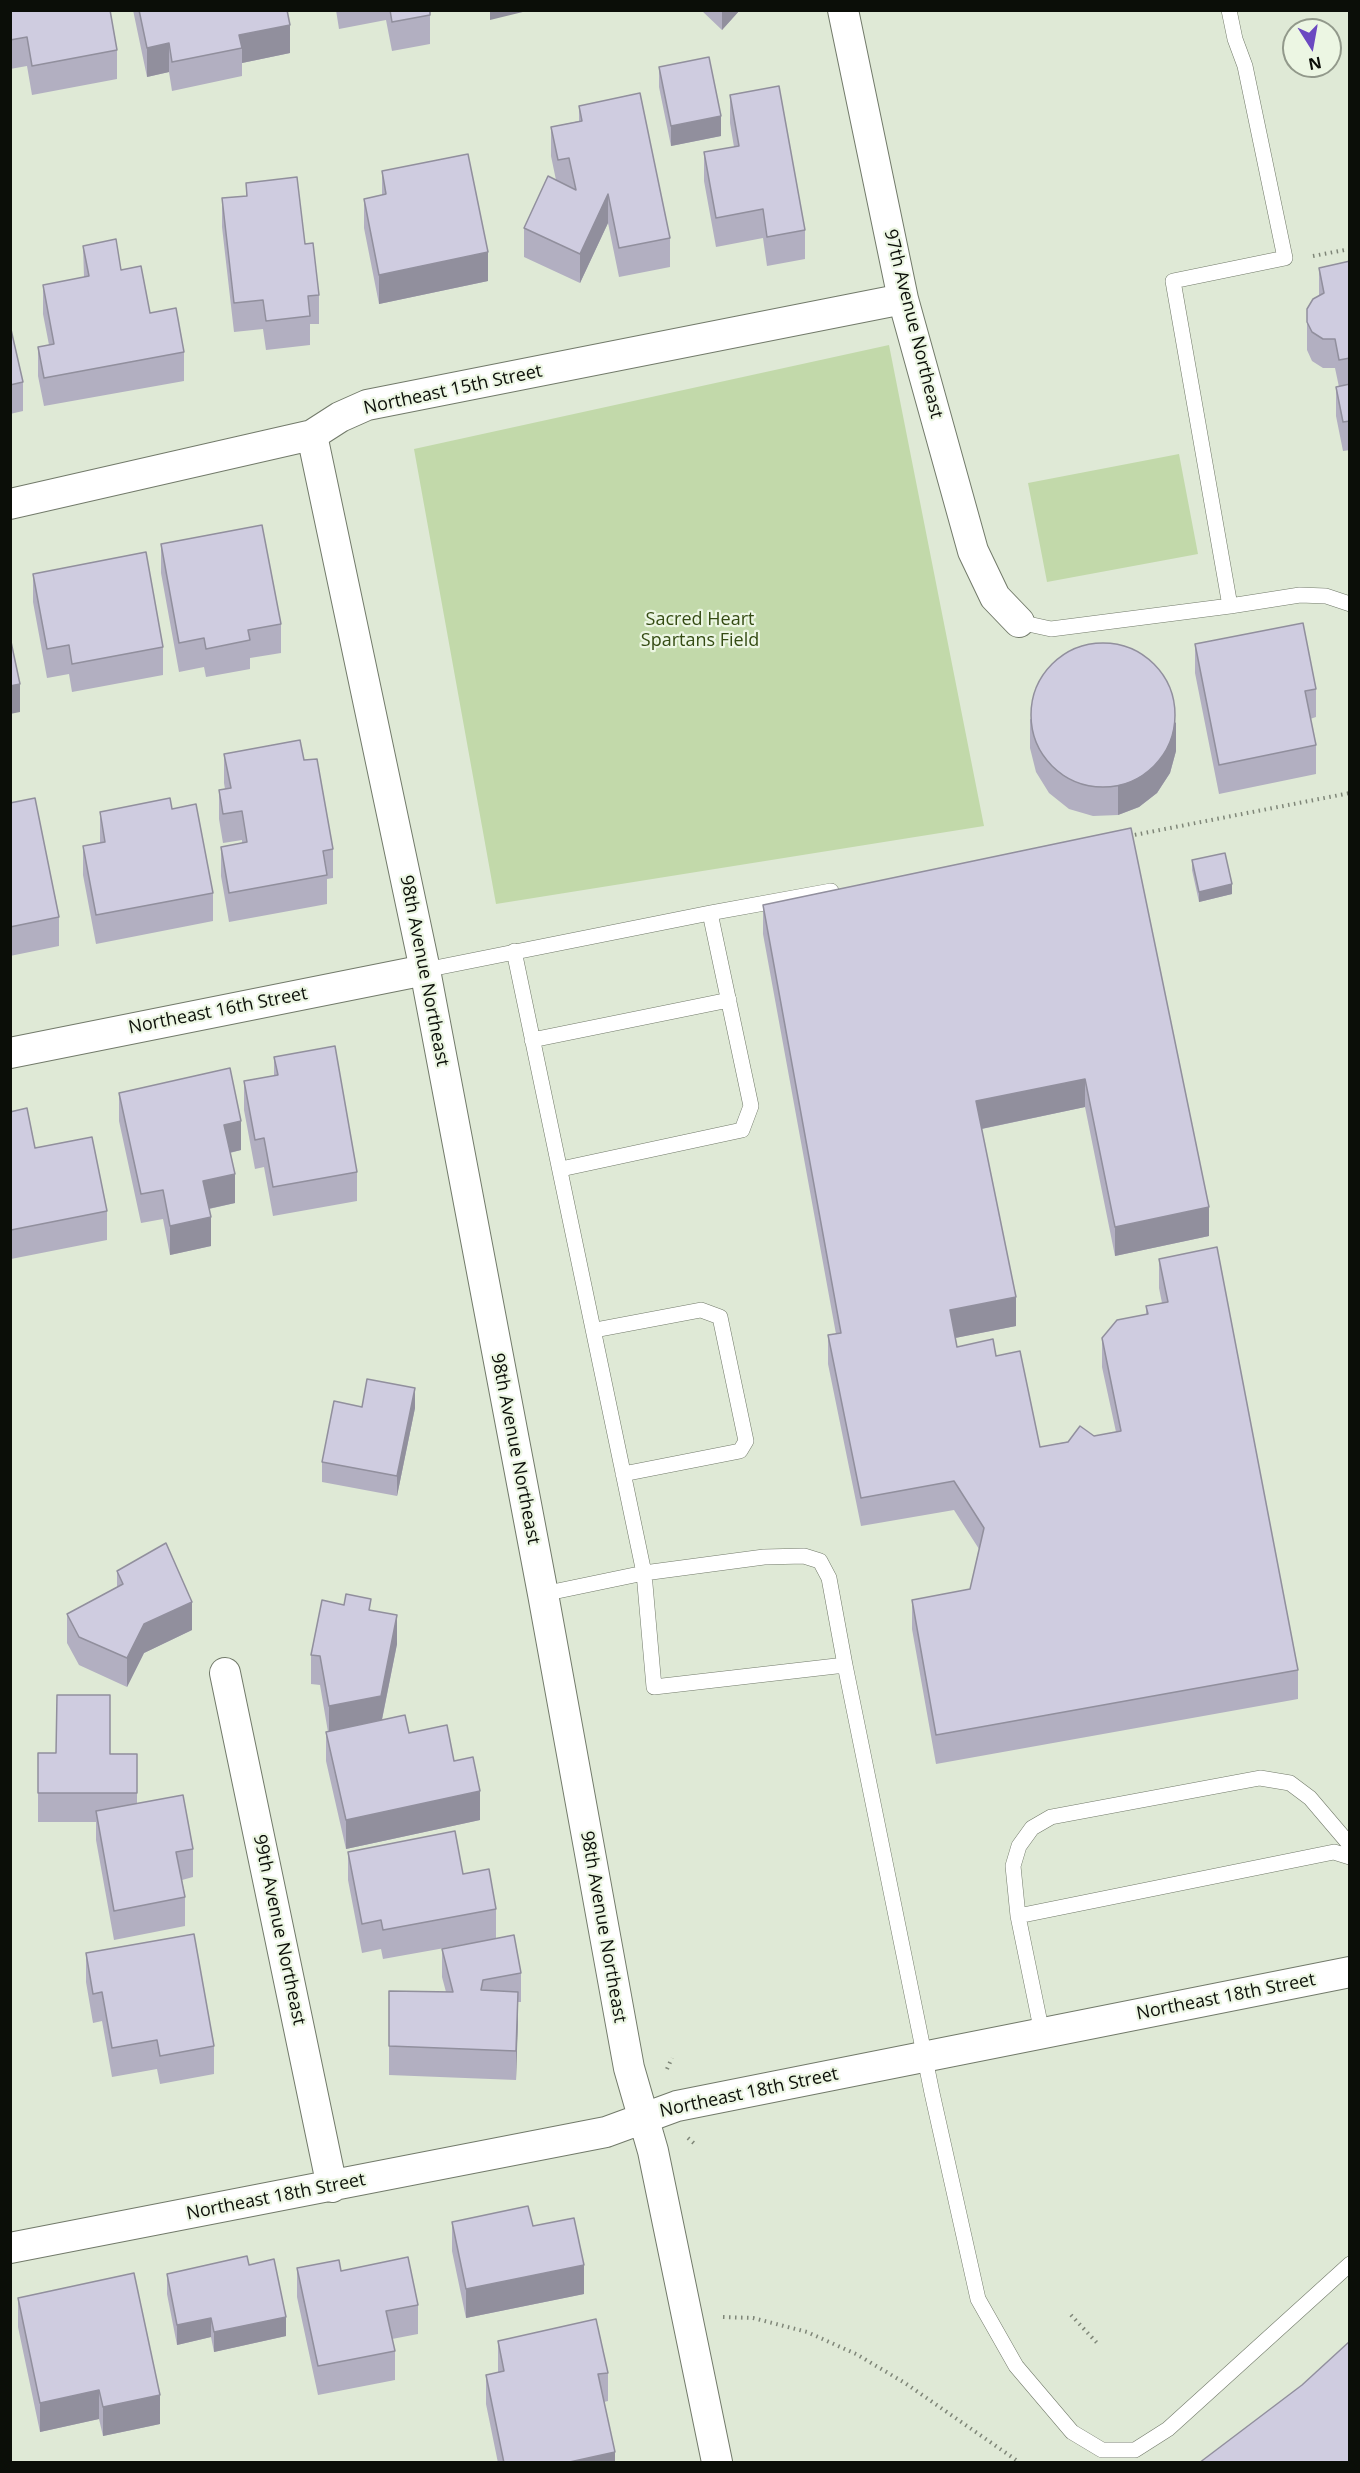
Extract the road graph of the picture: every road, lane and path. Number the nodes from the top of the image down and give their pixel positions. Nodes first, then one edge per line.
1 (843, 10) edge
2 (1229, 10) edge
3 (1350, 249) edge
4 (1310, 257) dead end
5 (903, 299) junction
6 (312, 435) junction
7 (10, 504) edge
8 (1350, 604) edge
9 (1230, 606) junction
10 (1019, 622) joint
11 (1350, 793) edge
12 (1128, 837) edge
13 (849, 888) edge
14 (710, 913) junction
15 (514, 951) junction
16 (425, 970) junction
17 (729, 1000) junction
18 (532, 1040) junction
19 (10, 1053) edge
20 (561, 1169) junction
21 (595, 1330) junction
22 (623, 1474) junction
23 (644, 1573) junction
24 (543, 1594) junction
25 (845, 1665) junction
26 (225, 1673) dead end
27 (1350, 1845) edge
28 (1350, 1857) edge
29 (1018, 1916) junction
30 (1350, 1972) edge
31 (1042, 2033) junction
32 (925, 2056) junction
33 (672, 2058) dead end
34 (666, 2070) dead end
35 (643, 2117) junction
36 (332, 2187) junction
37 (10, 2248) edge
38 (1350, 2264) edge
39 (1071, 2315) dead end
40 (720, 2317) dead end
41 (1098, 2344) dead end
42 (717, 2463) edge
43 (1019, 2463) edge

1 - 5 street, 97th Avenue Northeast
2 - 9 lane
3 - 4 path
5 - 6 street, Northeast 15th Street
5 - 10 street, 97th Avenue Northeast
6 - 7 street, Northeast 15th Street
6 - 16 street, 98th Avenue Northeast
8 - 9 lane
9 - 10 lane
11 - 12 path
13 - 14 lane
14 - 15 lane
14 - 17 lane
15 - 16 lane
15 - 18 lane
16 - 19 street, Northeast 16th Street
16 - 24 street, 98th Avenue Northeast
17 - 18 lane
17 - 20 lane
18 - 20 lane
20 - 21 lane
21 - 22 lane
21 - 22 lane
22 - 23 lane
23 - 24 lane
23 - 25 lane
23 - 25 lane
24 - 35 street, 98th Avenue Northeast
25 - 32 lane
26 - 36 street, 99th Avenue Northeast
27 - 29 lane
28 - 29 lane
29 - 31 lane
30 - 31 street, Northeast 18th Street
31 - 32 street, Northeast 18th Street
32 - 35 street, Northeast 18th Street
32 - 38 lane
33 - 34 path
35 - 36 street, Northeast 18th Street
35 - 42 street, 98th Avenue Northeast
36 - 37 street, Northeast 18th Street
39 - 41 path
40 - 43 path

